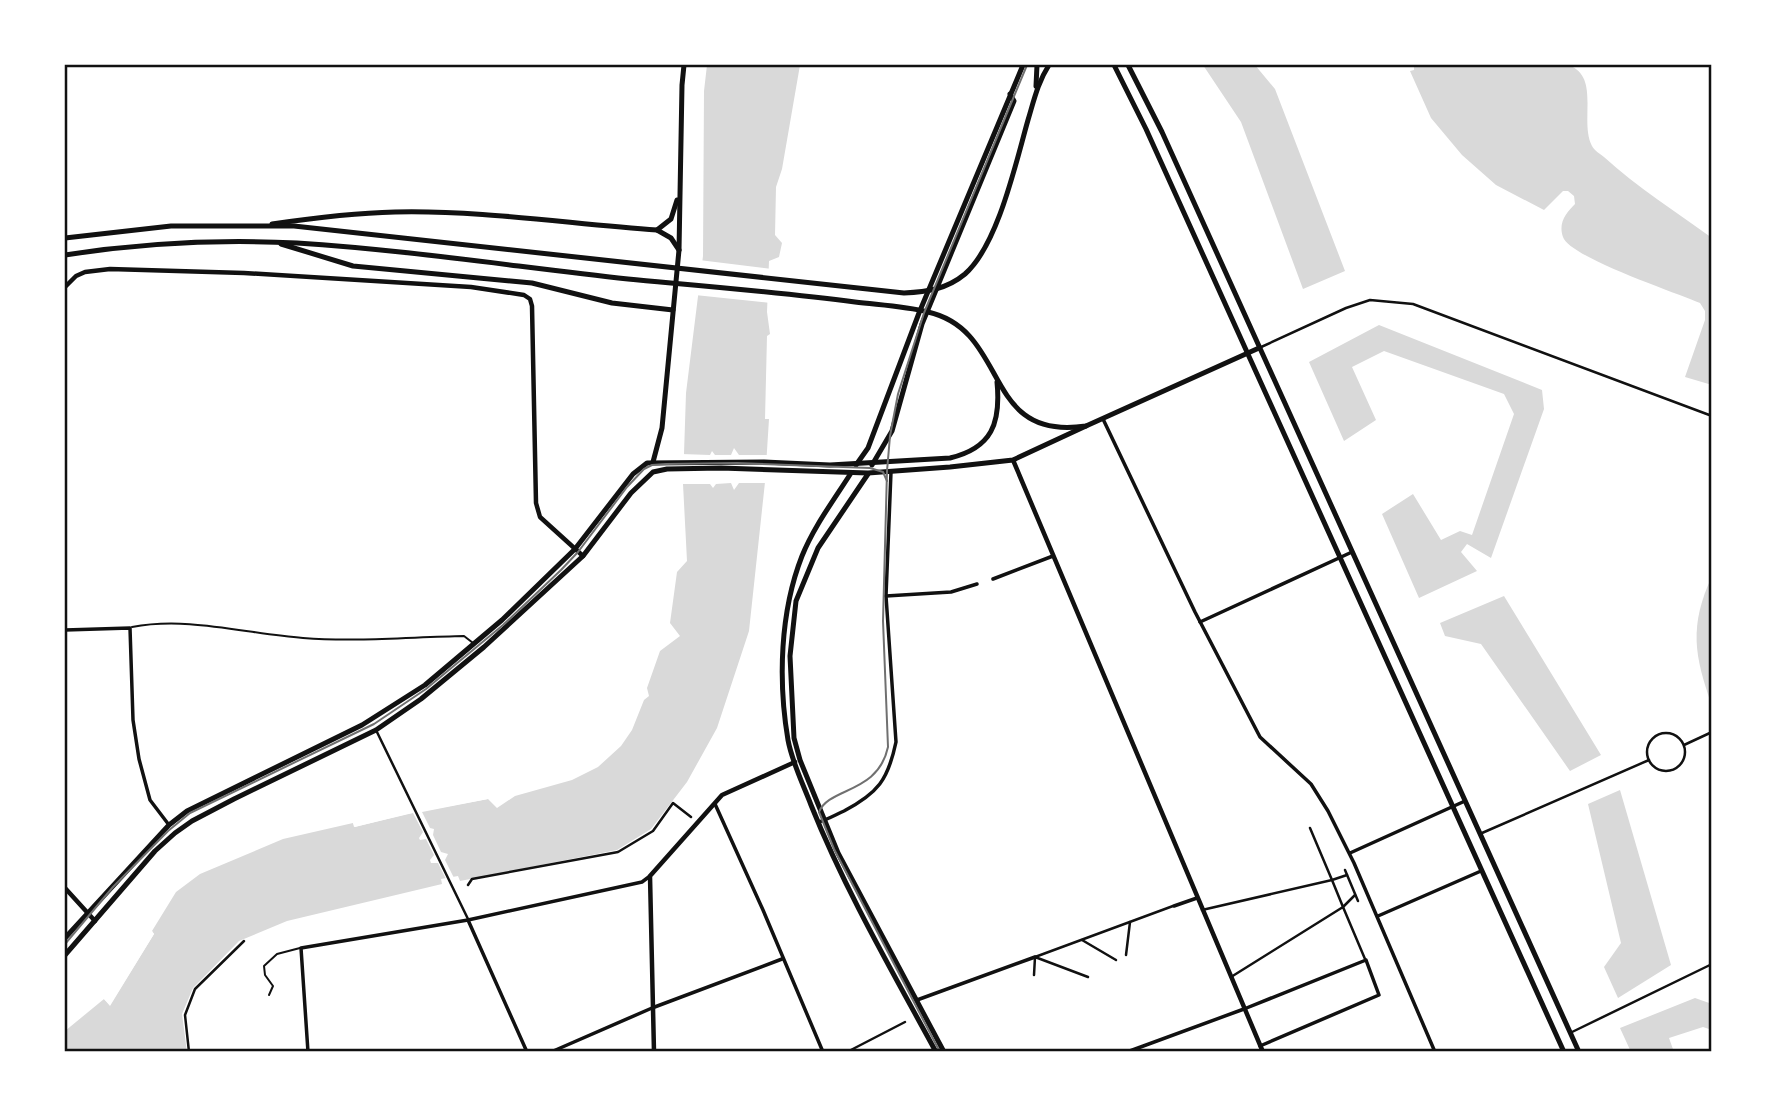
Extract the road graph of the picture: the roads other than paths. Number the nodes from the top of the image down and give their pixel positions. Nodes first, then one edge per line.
1 (684, 65) edge
2 (1023, 65) edge
3 (1037, 65) edge
4 (1049, 65) edge
5 (1114, 65) edge
6 (1128, 65) edge
7 (1036, 89) junction
8 (1010, 94) junction
9 (680, 190) junction
10 (271, 224) junction
11 (657, 230) junction
12 (65, 238) edge
13 (274, 241) junction
14 (679, 250) junction
15 (65, 255) edge
16 (66, 284) edge
17 (673, 310) junction
18 (1259, 348) junction
19 (1247, 354) junction
20 (997, 382) junction
21 (1712, 416) edge
22 (1103, 419) junction
23 (1086, 426) junction
24 (1013, 460) junction
25 (653, 462) junction
26 (857, 464) junction
27 (872, 464) junction
28 (891, 471) junction
29 (653, 472) junction
30 (850, 473) junction
31 (868, 474) junction
32 (575, 549) junction
33 (1352, 552) junction
34 (1053, 556) junction
35 (1339, 558) junction
36 (582, 560) junction
37 (993, 579) dead end
38 (977, 584) dead end
39 (886, 596) junction
40 (1200, 622) junction
41 (130, 628) junction
42 (65, 630) edge
43 (474, 644) junction
44 (376, 730) junction
45 (1712, 732) edge
46 (1684, 745) junction
47 (1648, 760) junction
48 (797, 761) junction
49 (1465, 801) junction
50 (715, 802) junction
51 (1452, 807) junction
52 (691, 817) dead end
53 (821, 821) junction
54 (169, 825) junction
55 (1310, 828) dead end
56 (1479, 835) junction
57 (1350, 853) junction
58 (1345, 870) dead end
59 (1481, 871) junction
60 (1347, 875) junction
61 (650, 876) junction
62 (1332, 880) junction
63 (468, 885) dead end
64 (65, 888) edge
65 (1355, 895) junction
66 (1197, 898) junction
67 (1358, 901) dead end
68 (1174, 906) joint
69 (1343, 907) junction
70 (1202, 910) junction
71 (88, 913) junction
72 (1378, 916) junction
73 (468, 920) junction
74 (95, 921) junction
75 (1130, 922) junction
76 (65, 938) edge
77 (1081, 940) junction
78 (244, 941) dead end
79 (301, 948) junction
80 (65, 955) edge
81 (1126, 956) dead end
82 (1035, 957) junction
83 (783, 959) junction
84 (1115, 960) dead end
85 (1366, 960) junction
86 (1712, 964) edge
87 (1034, 975) dead end
88 (1088, 977) dead end
89 (1231, 977) junction
90 (270, 995) dead end
91 (917, 1000) junction
92 (652, 1008) junction
93 (1244, 1009) junction
94 (905, 1022) dead end
95 (1570, 1033) junction
96 (1260, 1045) junction
97 (189, 1052) edge
98 (308, 1052) edge
99 (527, 1052) edge
100 (551, 1052) edge
101 (653, 1052) edge
102 (823, 1052) edge
103 (846, 1052) edge
104 (936, 1052) edge
105 (944, 1052) edge
106 (1127, 1052) edge
107 (1263, 1052) edge
108 (1435, 1052) edge
109 (1564, 1052) edge
110 (1579, 1052) edge

1 - 9 main road
2 - 8 main road
3 - 7 main road
4 - 7 main road
5 - 19 main road
6 - 18 main road
7 - 10 main road
8 - 26 main road
8 - 27 main road
9 - 11 main road
9 - 14 main road
10 - 11 main road
10 - 12 main road
11 - 14 main road
13 - 15 main road
13 - 17 main road
13 - 20 main road
14 - 17 main road
16 - 32 street
17 - 25 main road
18 - 19 main road
18 - 21 street
18 - 33 main road
19 - 22 main road
19 - 35 main road
20 - 23 main road
20 - 27 main road
22 - 23 main road
22 - 40 street
23 - 24 main road
24 - 28 main road
24 - 34 street
25 - 26 main road
25 - 29 main road
25 - 32 main road
26 - 27 main road
26 - 30 main road
27 - 31 main road
28 - 31 main road
28 - 39 street
29 - 30 main road
29 - 36 main road
30 - 31 main road
30 - 48 main road
31 - 48 main road
32 - 36 street
32 - 43 main road
33 - 35 street
33 - 49 main road
34 - 37 street
34 - 66 street
35 - 40 street
35 - 51 main road
36 - 44 main road
38 - 39 street
39 - 53 street
40 - 57 street
41 - 42 street
41 - 43 lane
41 - 54 street
43 - 54 main road
44 - 73 street
44 - 74 main road
45 - 46 street
46 - 47 street
46 - 47 street
47 - 56 street
48 - 50 street
48 - 53 main road
49 - 51 street
49 - 56 main road
50 - 61 street
50 - 83 street
51 - 57 street
51 - 59 main road
52 - 63 street
53 - 91 main road
53 - 104 main road
54 - 71 main road
55 - 62 street
56 - 95 main road
57 - 72 street
58 - 60 street
59 - 72 street
59 - 109 main road
60 - 62 street
60 - 65 street
61 - 73 street
61 - 92 street
62 - 69 street
62 - 70 street
64 - 71 street
65 - 67 street
65 - 69 street
66 - 68 street
66 - 70 street
68 - 75 street
69 - 85 street
69 - 89 street
70 - 89 street
71 - 74 street
71 - 76 main road
72 - 108 street
73 - 79 street
73 - 99 street
74 - 80 main road
75 - 77 street
75 - 81 street
77 - 82 street
77 - 84 street
78 - 97 street
79 - 90 lane
79 - 98 street
82 - 87 street
82 - 88 street
82 - 91 street
83 - 92 street
83 - 102 street
85 - 93 street
85 - 96 street
86 - 95 street
89 - 93 street
91 - 105 main road
92 - 100 street
92 - 101 street
93 - 96 street
93 - 106 street
94 - 103 street
95 - 110 main road
96 - 107 street

